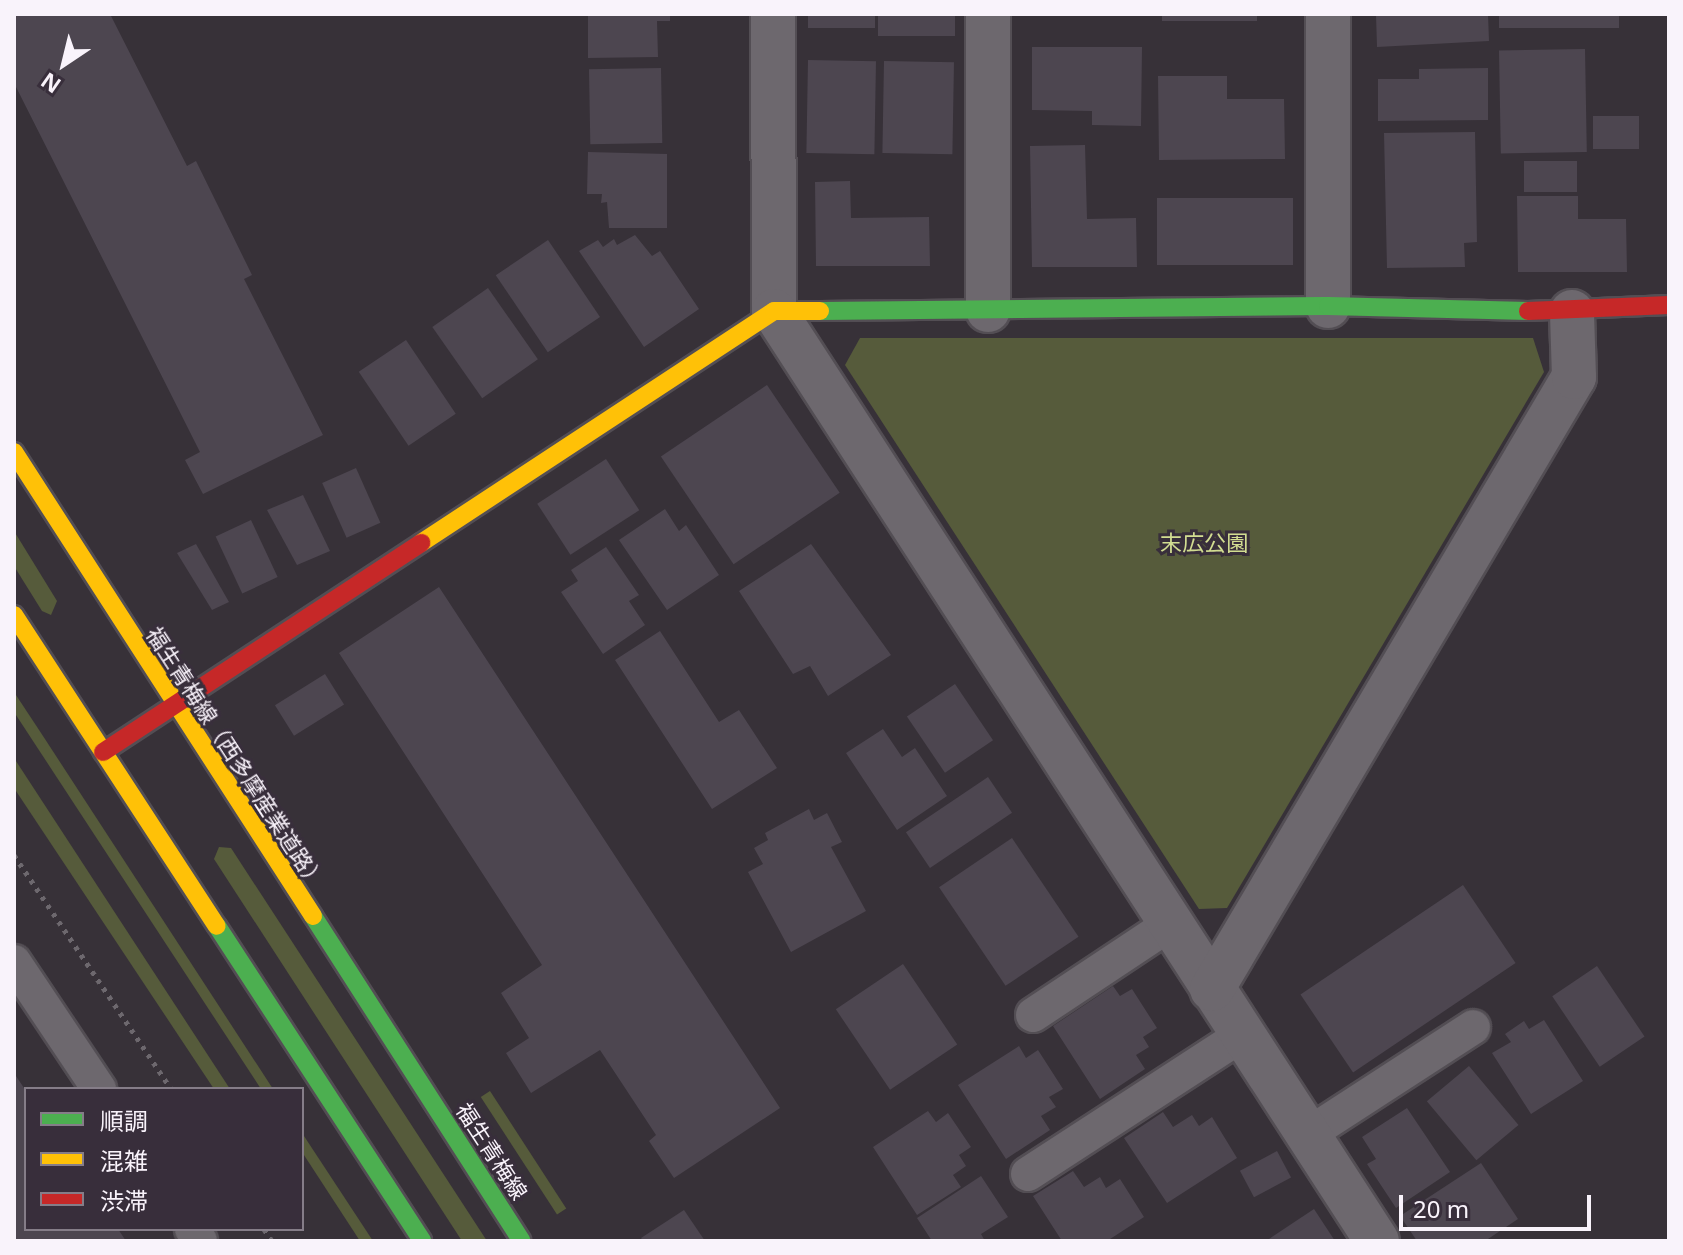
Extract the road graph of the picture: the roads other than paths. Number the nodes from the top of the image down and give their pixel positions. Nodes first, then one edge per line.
1 (773, 14) edge
2 (988, 14) edge
3 (1328, 14) edge
4 (1669, 305) edge
5 (1328, 306) junction
6 (988, 310) junction
7 (774, 311) junction
8 (1572, 312) junction
9 (14, 452) edge
10 (14, 615) edge
11 (173, 706) junction
12 (103, 752) junction
13 (1170, 924) junction
14 (14, 962) edge
15 (1212, 989) junction
16 (1033, 1015) dead end
17 (1473, 1027) dead end
18 (1242, 1035) junction
19 (98, 1087) edge
20 (422, 1087) joint
21 (1307, 1135) junction
22 (1028, 1174) dead end
23 (422, 1241) edge
24 (522, 1241) edge
25 (1377, 1241) edge

1 - 7 street
2 - 6 street
3 - 5 street
4 - 8 street
5 - 6 street
5 - 8 street
6 - 7 street
7 - 11 street
7 - 13 street
8 - 15 street
9 - 11 street, 福生青梅線（西多摩産業道路）
10 - 12 street
11 - 12 street
11 - 20 street, 福生青梅線（西多摩産業道路）
12 - 23 street
13 - 15 street
13 - 16 lane
14 - 19 lane
15 - 18 street
17 - 21 lane
18 - 21 street
18 - 22 lane
20 - 24 street, 福生青梅線
21 - 25 street

